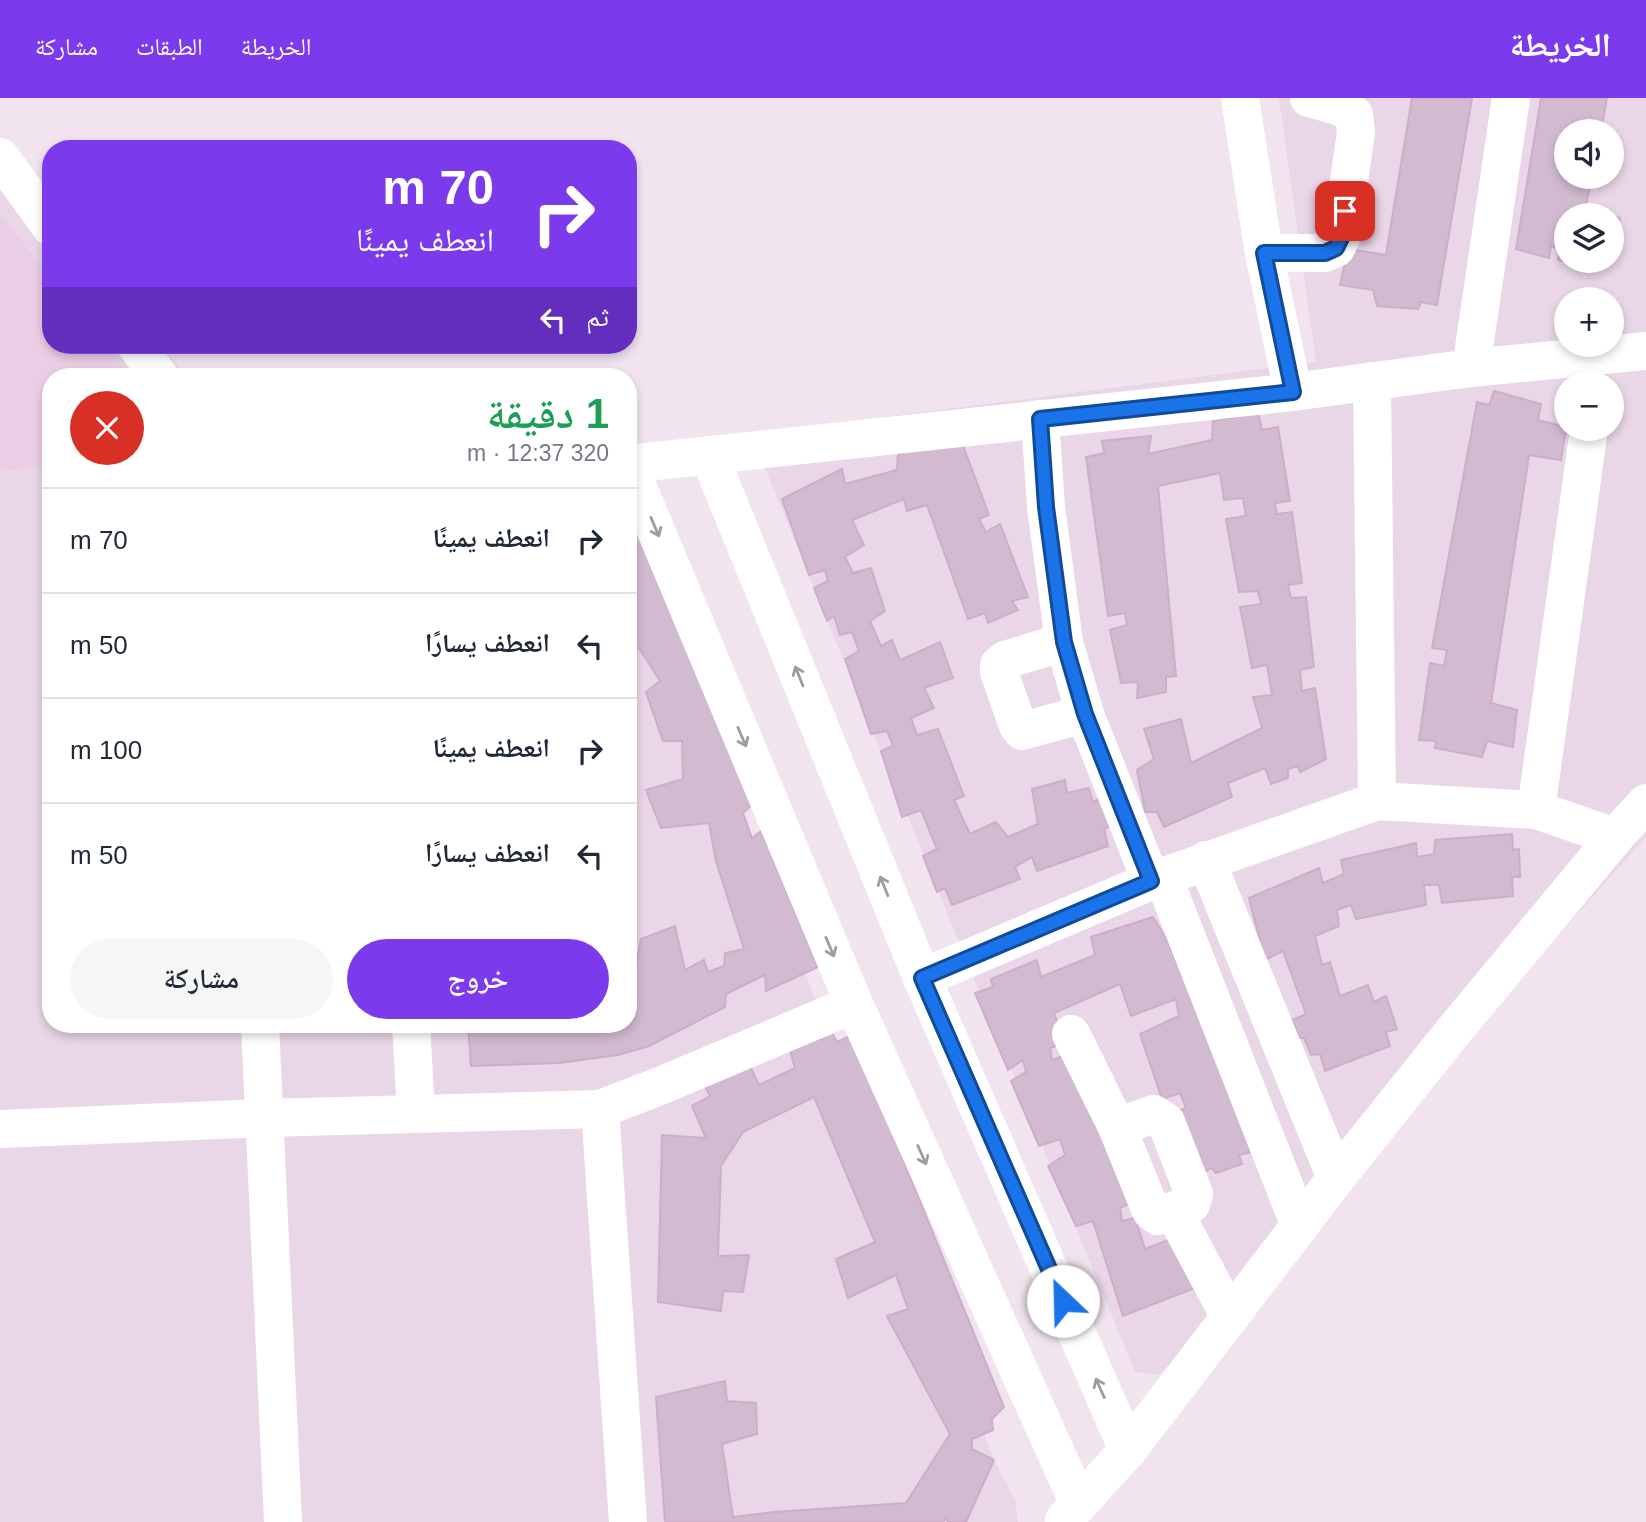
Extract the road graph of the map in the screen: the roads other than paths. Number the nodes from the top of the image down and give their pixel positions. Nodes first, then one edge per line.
1 (1240, 98) edge
2 (1309, 98) edge
3 (1511, 98) edge
4 (0, 157) edge
5 (42, 215) edge
6 (1264, 253) junction
7 (1646, 351) edge
8 (1471, 368) junction
9 (1597, 369) edge
10 (1372, 381) junction
11 (1293, 392) junction
12 (1040, 419) junction
13 (1587, 441) edge
14 (709, 455) junction
15 (637, 463) edge
16 (637, 486) edge
17 (1064, 642) junction
18 (1085, 714) junction
19 (1377, 800) junction
20 (1646, 803) edge
21 (1536, 810) junction
22 (1615, 837) junction
23 (1206, 860) junction
24 (1157, 879) junction
25 (922, 978) junction
26 (854, 1004) junction
27 (260, 1033) edge
28 (412, 1033) edge
29 (1072, 1034) dead end
30 (600, 1109) junction
31 (416, 1114) junction
32 (265, 1118) junction
33 (0, 1129) edge
34 (1336, 1178) junction
35 (1300, 1226) junction
36 (1230, 1317) junction
37 (1128, 1450) junction
38 (1070, 1513) edge
39 (283, 1522) edge
40 (628, 1522) edge

1 - 6 street
2 - 6 street
3 - 8 street
4 - 5 street
6 - 11 street
7 - 9 street
8 - 9 street
8 - 10 street
10 - 11 street
10 - 19 street
11 - 12 street
12 - 14 street
12 - 17 street
13 - 21 street
14 - 15 street
25 -> 14 street
16 -> 26 street
17 - 18 street
17 - 18 street
18 - 24 street
19 - 21 street
19 - 23 street
20 - 22 street
21 - 22 street
22 - 34 street
23 - 24 street
23 - 34 street
24 - 25 street
24 - 35 street
37 -> 25 street
26 - 30 street
26 -> 38 street
27 - 32 street
28 - 31 street
29 - 36 street
30 - 31 street
30 - 40 street
31 - 32 street
32 - 33 street
32 - 39 street
34 - 35 street
35 - 36 street
36 - 37 street
37 - 38 street

